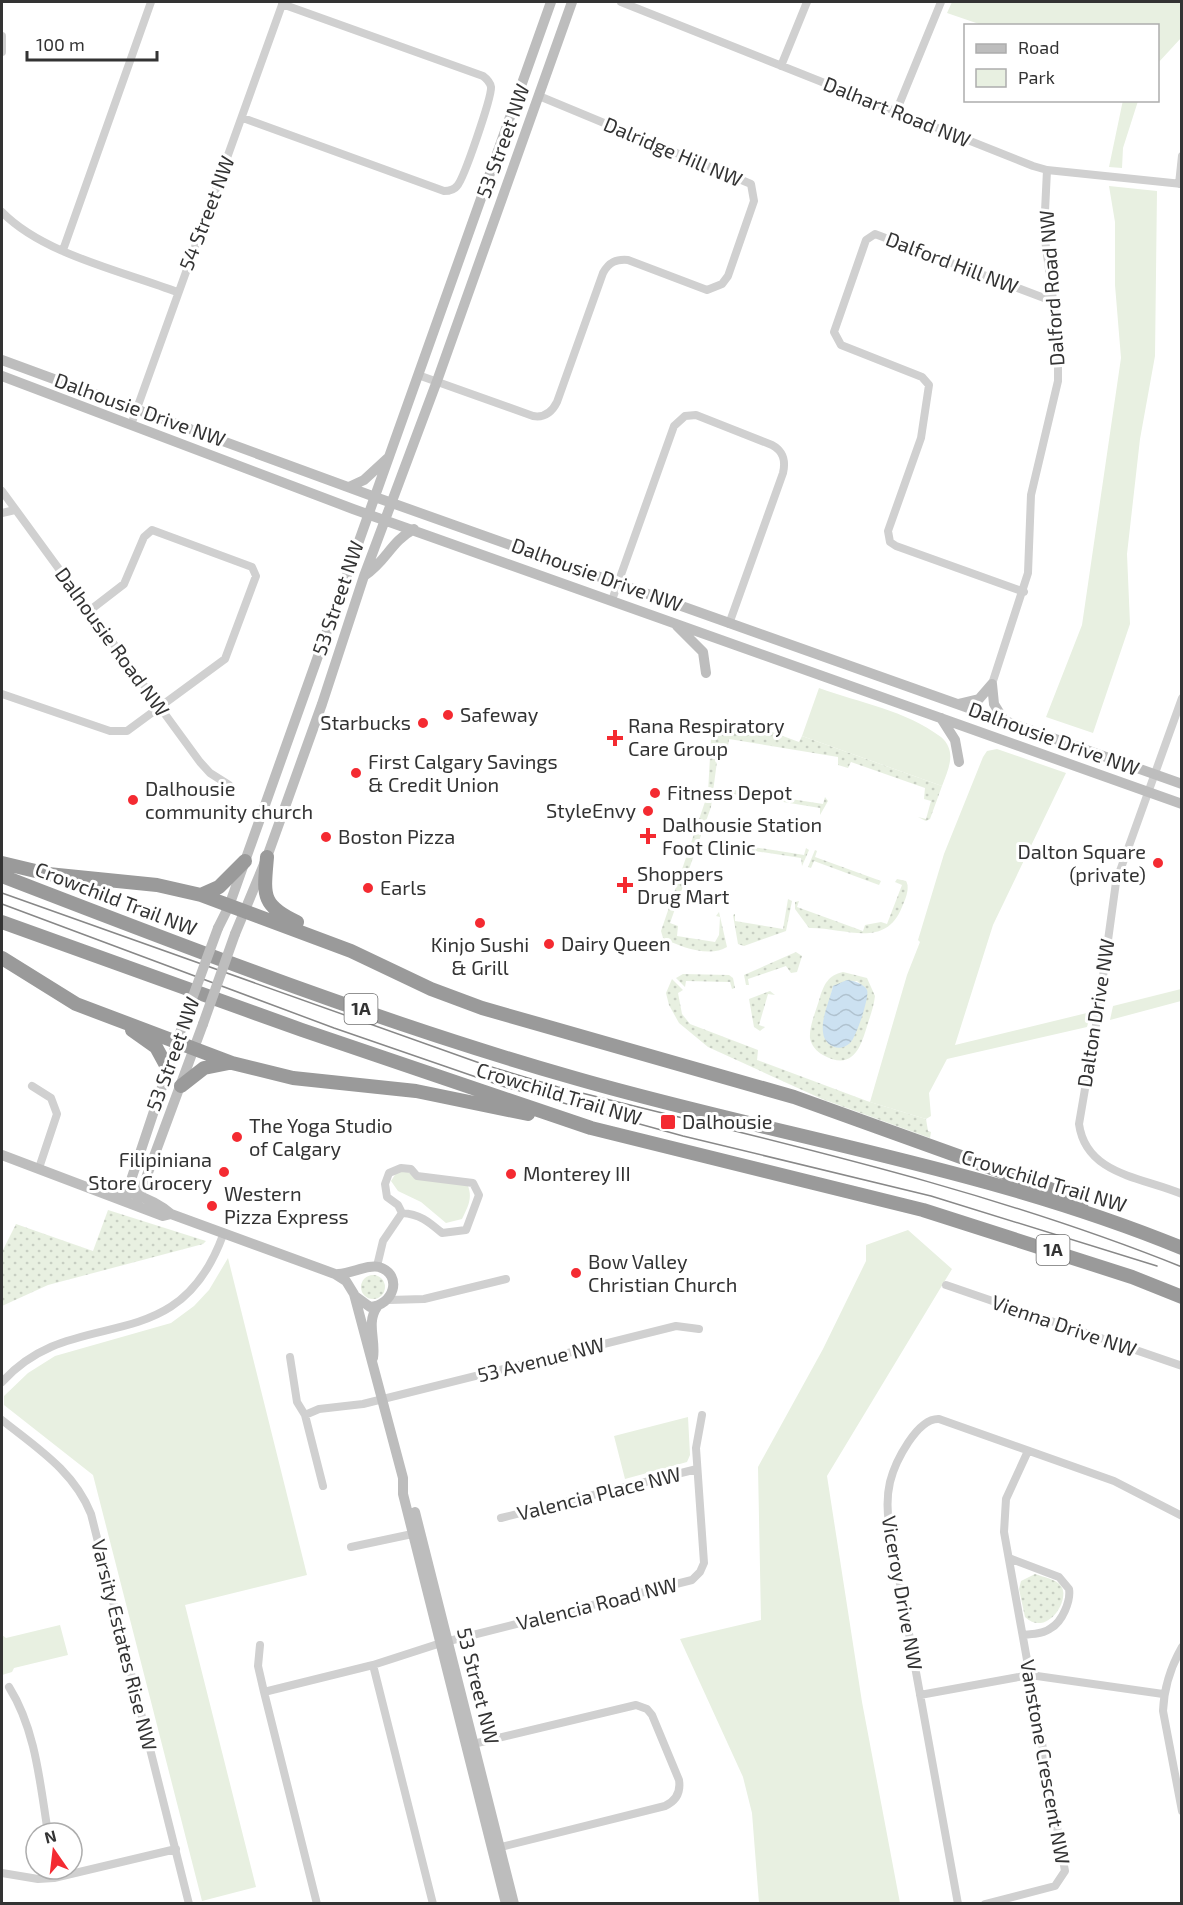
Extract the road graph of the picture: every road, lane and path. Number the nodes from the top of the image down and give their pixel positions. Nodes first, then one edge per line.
1 (152, 2) edge
2 (551, 2) edge
3 (572, 2) edge
4 (621, 2) edge
5 (807, 2) edge
6 (941, 2) edge
7 (282, 3) edge
8 (2, 36) edge
9 (2, 52) edge
10 (781, 66) junction
11 (539, 96) junction
12 (896, 112) junction
13 (243, 118) junction
14 (1182, 156) edge
15 (1047, 170) junction
16 (1180, 184) edge
17 (2, 212) edge
18 (63, 250) junction
19 (177, 292) junction
20 (1052, 301) junction
21 (2, 360) edge
22 (418, 375) junction
23 (2, 376) edge
24 (437, 381) junction
25 (136, 410) junction
26 (131, 425) junction
27 (390, 456) junction
28 (349, 487) junction
29 (2, 491) edge
30 (375, 497) junction
31 (391, 502) junction
32 (15, 510) junction
33 (2, 513) edge
34 (368, 514) junction
35 (384, 520) junction
36 (414, 529) junction
37 (364, 576) junction
38 (617, 584) junction
39 (1024, 592) junction
40 (612, 600) junction
41 (89, 611) junction
42 (672, 621) junction
43 (729, 624) junction
44 (706, 673) dead end
45 (992, 684) junction
46 (2, 694) edge
47 (1182, 698) edge
48 (956, 705) junction
49 (160, 708) junction
50 (940, 718) junction
51 (1005, 722) junction
52 (959, 762) dead end
53 (1154, 775) junction
54 (1182, 784) edge
55 (229, 785) dead end
56 (1147, 791) junction
57 (1182, 804) edge
58 (267, 857) junction
59 (245, 861) junction
60 (2, 863) edge
61 (2, 876) edge
62 (201, 895) junction
63 (229, 906) junction
64 (246, 911) junction
65 (2, 922) edge
66 (351, 951) junction
67 (2, 958) edge
68 (127, 1024) junction
69 (178, 1042) junction
70 (195, 1048) junction
71 (232, 1063) junction
72 (168, 1070) junction
73 (32, 1086) dead end
74 (181, 1086) junction
75 (591, 1128) junction
76 (2, 1155) edge
77 (39, 1168) junction
78 (1182, 1194) edge
79 (126, 1197) junction
80 (138, 1202) junction
81 (1086, 1212) junction
82 (402, 1213) junction
83 (223, 1234) junction
84 (1182, 1248) edge
85 (376, 1266) junction
86 (335, 1274) junction
87 (506, 1279) dead end
88 (393, 1286) junction
89 (946, 1286) dead end
90 (354, 1294) junction
91 (1182, 1297) edge
92 (405, 1299) junction
93 (389, 1300) junction
94 (377, 1307) junction
95 (699, 1329) dead end
96 (290, 1357) dead end
97 (373, 1359) junction
98 (1182, 1366) edge
99 (2, 1382) edge
100 (383, 1398) junction
101 (305, 1415) junction
102 (702, 1415) dead end
103 (2, 1420) edge
104 (1028, 1451) junction
105 (697, 1469) junction
106 (323, 1486) dead end
107 (1182, 1516) edge
108 (501, 1518) dead end
109 (417, 1533) junction
110 (351, 1547) dead end
111 (1009, 1558) junction
112 (1023, 1635) junction
113 (444, 1642) junction
114 (260, 1645) dead end
115 (1182, 1647) edge
116 (373, 1665) junction
117 (1030, 1675) junction
118 (9, 1687) dead end
119 (264, 1692) junction
120 (1163, 1694) junction
121 (920, 1695) junction
122 (470, 1745) junction
123 (1182, 1811) edge
124 (46, 1821) edge
125 (496, 1848) junction
126 (176, 1849) junction
127 (84, 1867) edge
128 (2, 1873) edge
129 (24, 1877) edge
130 (189, 1904) edge
131 (316, 1904) edge
132 (433, 1904) edge
133 (506, 1904) edge
134 (514, 1904) edge
135 (958, 1904) edge
136 (985, 1904) edge

1 - 18 street
2 - 22 street, 53 Street NW
3 - 11 street, 53 Street NW
4 - 10 street, Dalhart Road NW
5 - 10 street
6 - 12 street
7 - 13 street, 54 Street NW
7 - 13 street
8 - 9 street
10 - 12 street, Dalhart Road NW
11 - 24 street, 53 Street NW
11 - 24 street, Dalridge Hill NW
12 - 15 street, Dalhart Road NW
13 - 19 street, 54 Street NW
14 - 16 street
15 - 16 street, Dalhart Road NW
15 - 20 street, Dalford Road NW
17 - 18 street
18 - 19 street
19 - 25 street, 54 Street NW
20 - 39 street, Dalford Road NW
20 - 39 street, Dalford Hill NW
21 - 25 street, Dalhousie Drive NW
22 - 24 street, Dalridge Hill NW
22 - 27 street, 53 Street NW
23 - 26 street, Dalhousie Drive NW
24 - 31 street, 53 Street NW
25 - 26 street, 54 Street NW
25 - 28 street, Dalhousie Drive NW
26 - 34 street, Dalhousie Drive NW
27 - 28 street
27 - 30 street, 53 Street NW
28 - 30 street, Dalhousie Drive NW
29 - 32 street, Dalhousie Road NW
30 - 31 street, Dalhousie Drive NW
30 - 34 street, 53 Street NW
31 - 35 street, 53 Street NW
31 - 38 street, Dalhousie Drive NW
32 - 33 street
32 - 41 street, Dalhousie Road NW
34 - 35 street, Dalhousie Drive NW
34 - 59 street, 53 Street NW
35 - 36 street, Dalhousie Drive NW
35 - 37 street, 53 Street NW
36 - 37 street
36 - 40 street, Dalhousie Drive NW
37 - 58 street, 53 Street NW
38 - 40 street
38 - 43 street, Dalhousie Drive NW
38 - 43 street
39 - 45 street, Dalford Road NW
40 - 42 street, Dalhousie Drive NW
41 - 49 street, Dalhousie Road NW
41 - 49 street
42 - 44 street
42 - 50 street, Dalhousie Drive NW
43 - 48 street, Dalhousie Drive NW
45 - 48 street
45 - 51 street
46 - 49 street
47 - 53 street, Dalton Drive NW
48 - 51 street, Dalhousie Drive NW
49 - 55 street, Dalhousie Road NW
50 - 52 street
50 - 56 street, Dalhousie Drive NW
51 - 53 street, Dalhousie Drive NW
53 - 54 street, Dalhousie Drive NW
53 - 56 street, Dalton Drive NW
56 - 57 street, Dalhousie Drive NW
56 - 78 street, Dalton Drive NW
58 - 64 street, 53 Street NW
58 - 66 highway
59 - 62 highway
59 - 63 street, 53 Street NW
60 - 62 highway
61 - 81 highway, Crowchild Trail NW / 1A
62 - 63 highway
63 - 64 highway
63 - 69 street, 53 Street NW, bridge
64 - 66 highway
64 - 70 street, 53 Street NW, bridge
65 - 75 highway, Crowchild Trail NW / 1A
66 - 81 highway
67 - 68 highway
68 - 69 highway
68 - 72 highway
69 - 70 highway
69 - 72 street, 53 Street NW
70 - 71 highway
70 - 74 street, 53 Street NW
71 - 74 highway
71 - 75 highway
72 - 79 street, 53 Street NW
73 - 77 street
74 - 80 street, 53 Street NW
75 - 91 highway, Crowchild Trail NW / 1A
76 - 77 street
77 - 79 street
79 - 80 street
80 - 83 street
81 - 84 highway, Crowchild Trail NW / 1A
82 - 82 street
82 - 85 street
83 - 86 street
83 - 99 street
85 - 86 street
85 - 88 street
86 - 90 street
87 - 92 street
88 - 92 street
88 - 93 street
89 - 98 street, Vienna Drive NW
90 - 94 street
90 - 97 street, 53 Street NW
92 - 93 street
93 - 94 street
94 - 97 street, 53 Street NW
95 - 100 street, 53 Avenue NW
96 - 101 street
97 - 100 street, 53 Street NW
100 - 101 street, 53 Avenue NW
100 - 109 street, 53 Street NW
101 - 106 street
102 - 105 street, Valencia Road NW
103 - 126 street, Varsity Estates Rise NW
104 - 107 street, Viceroy Drive NW
104 - 111 street, Vanstone Crescent NW
104 - 121 street, Viceroy Drive NW
105 - 108 street, Valencia Place NW
105 - 113 street, Valencia Road NW
109 - 110 street
109 - 113 street, 53 Street NW
111 - 112 street, Vanstone Crescent NW
111 - 112 street, Vanstone Crescent NW
112 - 117 street, Vanstone Crescent NW
113 - 116 street, Valencia Road NW
113 - 122 street, 53 Street NW
114 - 119 street
115 - 120 street
116 - 119 street, Valencia Road NW
116 - 132 street
117 - 120 street
117 - 121 street
117 - 136 street, Vanstone Crescent NW
118 - 124 street
119 - 131 street
120 - 123 street
121 - 135 street, Viceroy Drive NW
122 - 125 street, 53 Street NW
122 - 125 street
125 - 133 street, 53 Street NW
125 - 134 street, 53 Street NW
126 - 127 street
126 - 130 street, Varsity Estates Rise NW
128 - 129 street

